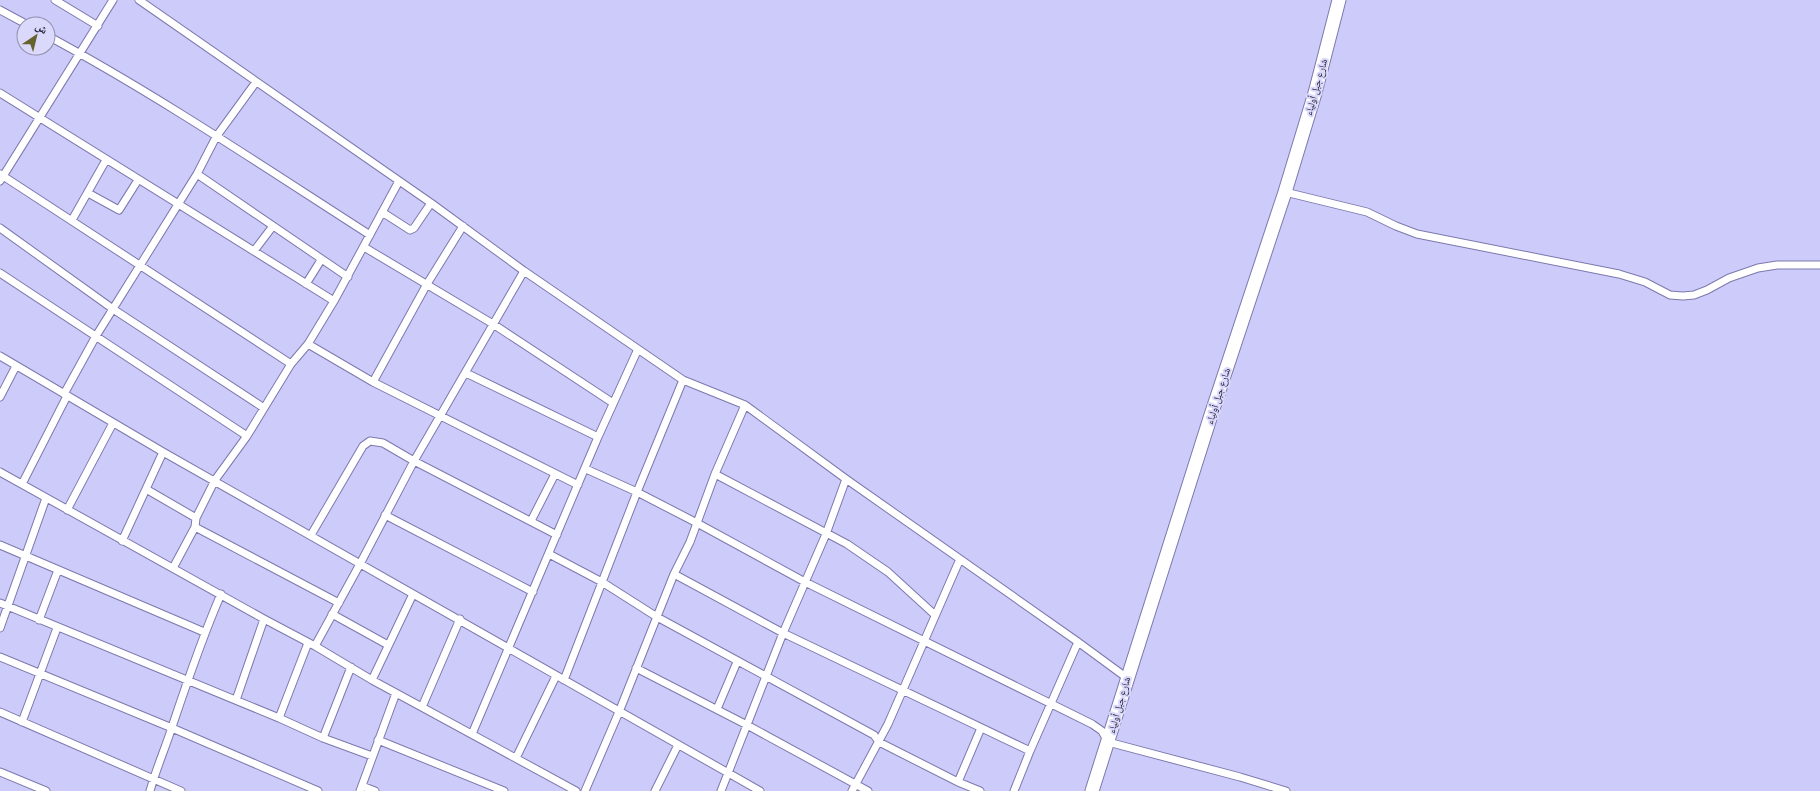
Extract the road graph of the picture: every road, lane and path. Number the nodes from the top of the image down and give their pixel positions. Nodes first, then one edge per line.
1 (55, 0) edge
2 (113, 0) edge
3 (139, 0) edge
4 (1339, 0) edge
5 (1, 12) edge
6 (16, 19) edge
7 (98, 26) junction
8 (56, 40) edge
9 (80, 54) junction
10 (256, 82) junction
11 (0, 93) edge
12 (40, 118) junction
13 (216, 137) junction
14 (106, 160) junction
15 (197, 174) junction
16 (1, 177) edge
17 (138, 180) junction
18 (399, 181) junction
19 (1285, 192) junction
20 (88, 193) junction
21 (432, 203) junction
22 (177, 204) junction
23 (382, 212) junction
24 (72, 220) junction
25 (273, 226) junction
26 (463, 226) junction
27 (0, 228) edge
28 (370, 235) junction
29 (364, 247) junction
30 (254, 252) junction
31 (321, 260) junction
32 (140, 265) junction
33 (1820, 265) edge
34 (524, 271) junction
35 (1, 276) edge
36 (348, 276) junction
37 (306, 284) junction
38 (427, 284) junction
39 (334, 301) junction
40 (113, 309) junction
41 (493, 324) junction
42 (96, 336) junction
43 (308, 344) junction
44 (638, 349) junction
45 (0, 356) edge
46 (291, 364) junction
47 (16, 366) junction
48 (466, 373) junction
49 (683, 380) junction
50 (372, 382) junction
51 (65, 395) junction
52 (0, 397) edge
53 (613, 403) junction
54 (745, 405) junction
55 (264, 408) junction
56 (440, 416) junction
57 (113, 423) junction
58 (247, 436) junction
59 (598, 437) junction
60 (163, 452) junction
61 (414, 461) junction
62 (586, 469) junction
63 (0, 472) edge
64 (555, 474) junction
65 (716, 474) junction
66 (846, 479) junction
67 (215, 480) junction
68 (22, 484) junction
69 (578, 485) junction
70 (146, 489) junction
71 (637, 492) junction
72 (46, 498) junction
73 (67, 510) junction
74 (385, 515) junction
75 (196, 518) junction
76 (530, 521) junction
77 (697, 523) junction
78 (195, 527) junction
79 (826, 534) junction
80 (311, 535) junction
81 (558, 535) junction
82 (122, 541) junction
83 (0, 545) edge
84 (549, 554) junction
85 (25, 555) junction
86 (960, 559) junction
87 (360, 564) junction
88 (173, 568) junction
89 (58, 570) junction
90 (674, 574) junction
91 (602, 582) junction
92 (805, 582) junction
93 (533, 592) junction
94 (221, 594) junction
95 (413, 594) junction
96 (0, 603) edge
97 (338, 603) junction
98 (8, 606) junction
99 (332, 614) junction
100 (935, 615) junction
101 (657, 617) junction
102 (264, 619) junction
103 (460, 619) junction
104 (39, 620) junction
105 (0, 628) edge
106 (57, 628) junction
107 (204, 632) junction
108 (783, 633) junction
109 (924, 642) junction
110 (1078, 642) junction
111 (312, 644) junction
112 (388, 645) junction
113 (509, 648) junction
114 (0, 657) edge
115 (737, 662) junction
116 (351, 667) junction
117 (636, 668) junction
118 (40, 673) junction
119 (556, 676) junction
120 (766, 677) junction
121 (1127, 678) junction
122 (187, 680) junction
123 (372, 680) junction
124 (564, 680) junction
125 (903, 691) junction
126 (396, 693) junction
127 (236, 700) junction
128 (1051, 704) junction
129 (422, 707) junction
130 (717, 709) junction
131 (0, 712) edge
132 (619, 712) junction
133 (280, 718) junction
134 (22, 722) junction
135 (747, 725) junction
136 (172, 728) junction
137 (981, 728) junction
138 (472, 734) junction
139 (323, 738) junction
140 (378, 740) junction
141 (879, 742) junction
142 (1108, 742) junction
143 (678, 745) junction
144 (1030, 751) junction
145 (372, 756) junction
146 (516, 758) junction
147 (0, 772) edge
148 (728, 773) junction
149 (153, 779) junction
150 (958, 782) junction
151 (856, 784) junction
152 (361, 788) edge
153 (46, 791) edge
154 (150, 791) edge
155 (181, 791) edge
156 (318, 791) edge
157 (375, 791) edge
158 (504, 791) edge
159 (575, 791) edge
160 (585, 791) edge
161 (655, 791) edge
162 (721, 791) edge
163 (760, 791) edge
164 (852, 791) edge
165 (868, 791) edge
166 (980, 791) edge
167 (1014, 791) edge
168 (1092, 791) edge
169 (1286, 791) edge

1 - 7 street
2 - 7 street
3 - 10 street
4 - 19 highway, شارع جبل أولياء
5 - 6 street
7 - 9 street
8 - 9 street
9 - 12 street
9 - 13 street
10 - 13 street
10 - 18 street
11 - 12 street
12 - 14 street
12 - 16 street
13 - 15 street
13 - 28 street
14 - 17 street
14 - 20 street
15 - 22 street
15 - 25 street
16 - 24 street
17 - 20 street
17 - 22 street
18 - 21 street
18 - 23 street
19 - 33 street
19 - 121 highway, شارع جبل أولياء
20 - 24 street
21 - 23 street
21 - 26 street
22 - 30 street
22 - 32 street
23 - 28 street
24 - 32 street
25 - 30 street
25 - 31 street
26 - 34 street
26 - 38 street
27 - 40 street
28 - 29 street
29 - 36 street
29 - 38 street
30 - 37 street
31 - 36 street
31 - 37 street
32 - 40 street
32 - 46 street
34 - 41 street
34 - 44 street
35 - 42 street
36 - 39 street
37 - 39 street
38 - 41 street
38 - 50 street
39 - 43 street
40 - 42 street
40 - 55 street
41 - 48 street
41 - 53 street
42 - 51 street
42 - 58 street
43 - 46 street
43 - 50 street
44 - 49 street
44 - 53 street
45 - 47 street
46 - 55 street
47 - 51 street
47 - 52 street
48 - 56 street
48 - 59 street
49 - 54 street
49 - 71 street
50 - 56 street
51 - 57 street
51 - 68 street
53 - 59 street
54 - 65 street
54 - 66 street
55 - 58 street
56 - 61 street
56 - 64 street
57 - 60 street
57 - 73 street
58 - 67 street
59 - 62 street
60 - 67 street
60 - 70 street
61 - 74 street
61 - 76 street
61 - 80 street
62 - 69 street
62 - 71 street
63 - 68 street
64 - 69 street
64 - 76 street
65 - 77 street
65 - 79 street
66 - 79 street
66 - 86 street
67 - 75 street
67 - 80 street
68 - 72 street
69 - 81 street
70 - 75 street
70 - 82 street
71 - 77 street
71 - 91 street
72 - 73 street
72 - 85 street
73 - 82 street
74 - 87 street
74 - 93 street
75 - 78 street
76 - 81 street
77 - 90 street
77 - 92 street
78 - 88 street
78 - 97 street
79 - 92 street
79 - 100 street
80 - 87 street
81 - 84 street
82 - 88 street
83 - 85 street
84 - 91 street
84 - 93 street
85 - 89 street
85 - 98 street
86 - 100 street
86 - 110 street
87 - 95 street
87 - 97 street
88 - 94 street
89 - 104 street
89 - 107 street
90 - 101 street
90 - 108 street
91 - 101 street
91 - 124 street
92 - 108 street
92 - 109 street
93 - 113 street
94 - 102 street
94 - 107 street
95 - 103 street
95 - 112 street
96 - 98 street
97 - 99 street
98 - 104 street
98 - 105 street
99 - 111 street
99 - 112 street
100 - 109 street
101 - 115 street
101 - 117 street
102 - 111 street
102 - 127 street
103 - 113 street
103 - 129 street
104 - 106 street
106 - 118 street
106 - 122 street
107 - 122 street
108 - 120 street
108 - 125 street
109 - 125 street
109 - 128 street
110 - 121 street
110 - 128 street
111 - 116 street
111 - 133 street
112 - 123 street
113 - 119 street
113 - 138 street
114 - 118 street
115 - 120 street
115 - 130 street
116 - 123 street
116 - 139 street
117 - 130 street
117 - 132 street
118 - 134 street
118 - 136 street
119 - 124 street
119 - 146 street
120 - 135 street
120 - 141 street
121 - 142 highway, شارع جبل أولياء
122 - 127 street
122 - 136 street
123 - 126 street
124 - 132 street
125 - 137 street
125 - 141 street
126 - 129 street
126 - 140 street
127 - 133 street
128 - 142 street
128 - 144 street
129 - 138 street
130 - 135 street
131 - 134 street
132 - 143 street
132 - 160 street
133 - 139 street
134 - 149 street
135 - 148 street
135 - 151 street
136 - 149 street
136 - 156 street
137 - 144 street
137 - 150 street
138 - 146 street
139 - 145 street
140 - 145 street
140 - 158 street
141 - 150 street
141 - 151 street
142 - 168 highway, شارع جبل أولياء
142 - 169 street
143 - 148 street
143 - 161 street
144 - 167 street
145 - 152 street
146 - 159 street
147 - 153 street
148 - 162 street
148 - 163 street
149 - 154 street
149 - 155 street
150 - 166 street
151 - 164 street
151 - 165 street
152 - 157 street

